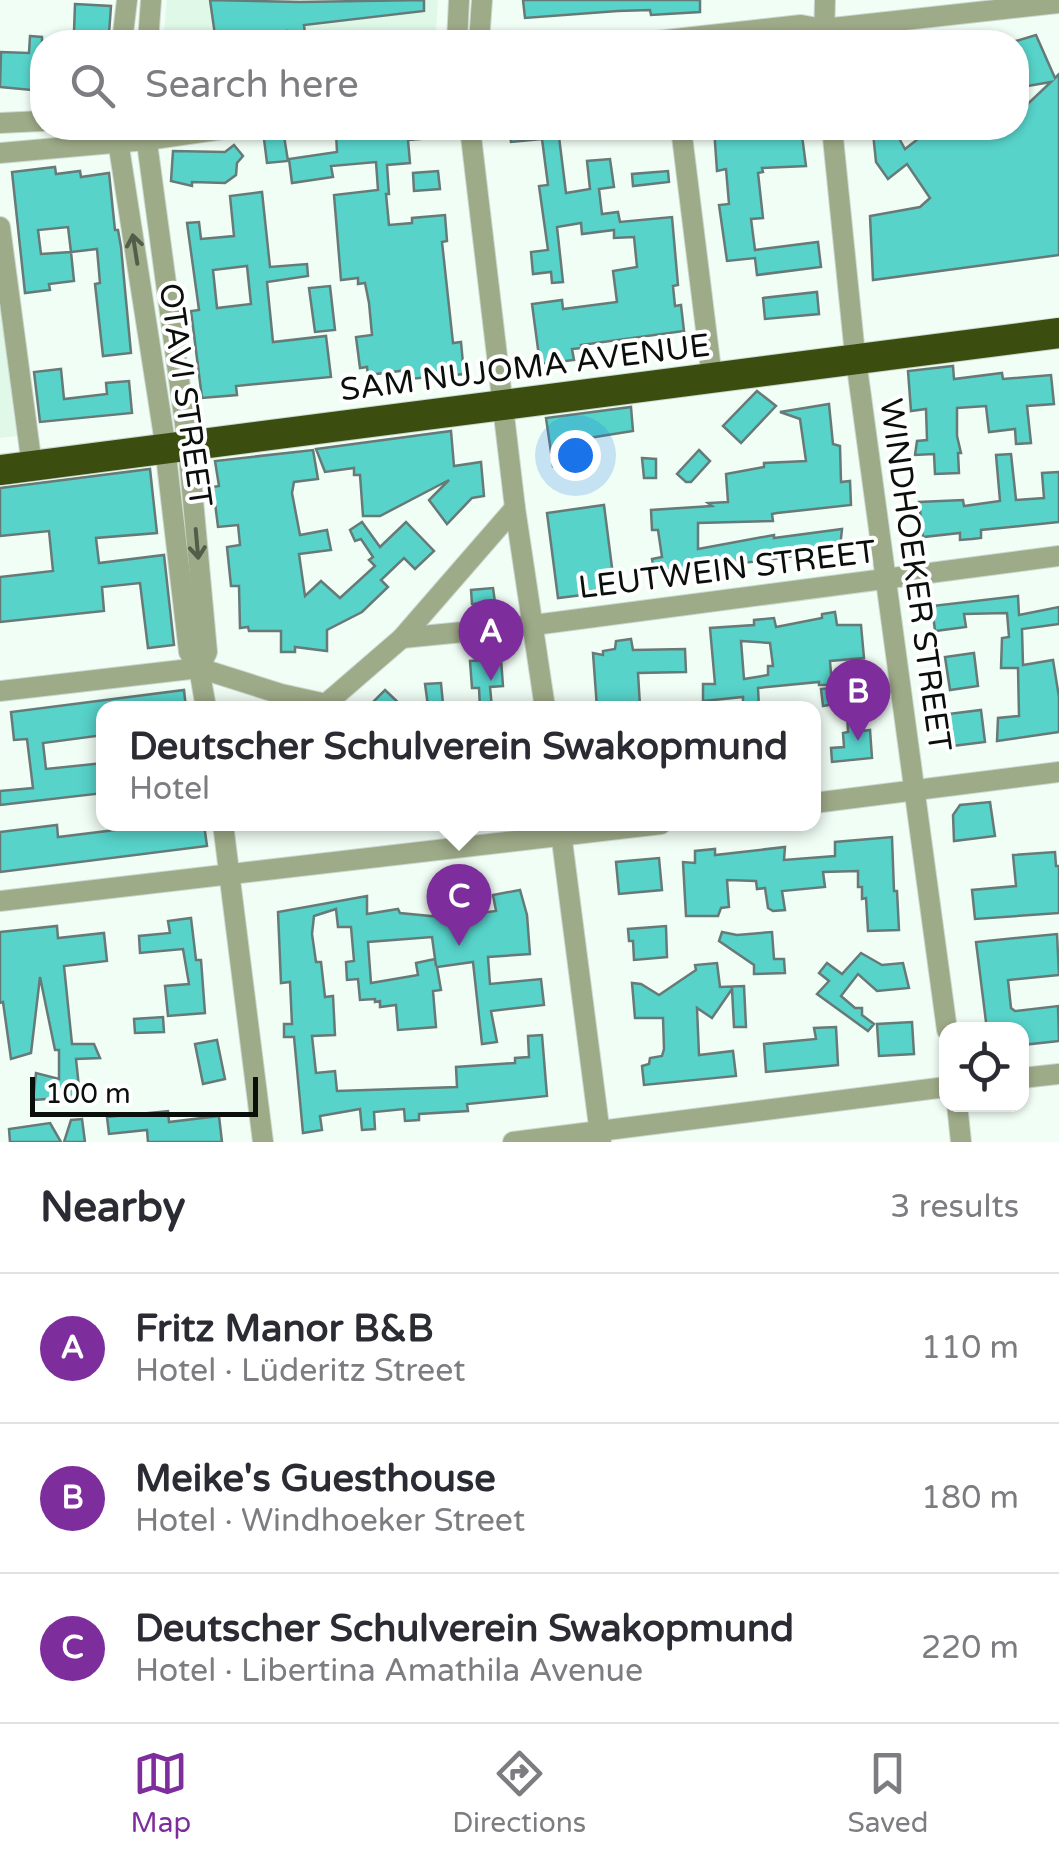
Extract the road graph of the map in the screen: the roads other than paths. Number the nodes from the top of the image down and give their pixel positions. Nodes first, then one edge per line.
1 (127, 0) edge
2 (151, 0) edge
3 (459, 0) edge
4 (482, 0) edge
5 (825, 0) edge
6 (1059, 3) edge
7 (123, 30) edge
8 (149, 30) edge
9 (458, 30) edge
10 (480, 30) edge
11 (760, 30) edge
12 (811, 30) edge
13 (824, 30) edge
14 (867, 30) edge
15 (30, 122) edge
16 (0, 123) edge
17 (85, 140) edge
18 (119, 140) edge
19 (147, 140) edge
20 (471, 140) edge
21 (682, 140) edge
22 (833, 140) edge
23 (0, 153) edge
24 (0, 227) edge
25 (1059, 316) edge
26 (1059, 333) edge
27 (854, 352) junction
28 (711, 370) junction
29 (502, 397) junction
30 (175, 438) junction
31 (20, 453) edge
32 (0, 470) edge
33 (515, 508) junction
34 (1059, 556) edge
35 (887, 579) junction
36 (534, 624) junction
37 (402, 638) junction
38 (200, 668) junction
39 (0, 691) edge
40 (205, 701) edge
41 (306, 701) edge
42 (330, 701) edge
43 (544, 701) edge
44 (1059, 772) edge
45 (916, 789) junction
46 (821, 802) edge
47 (224, 831) edge
48 (553, 831) edge
49 (561, 831) edge
50 (228, 872) junction
51 (0, 901) edge
52 (946, 1022) edge
53 (1059, 1074) edge
54 (1029, 1077) edge
55 (939, 1088) edge
56 (957, 1112) edge
57 (600, 1137) edge
58 (263, 1142) edge
59 (513, 1142) edge
60 (961, 1142) edge

1 - 7 street
2 - 8 street
3 - 9 street
4 - 10 street
5 - 13 street
6 - 14 street
11 - 12 street
15 - 16 street
17 - 23 street
30 -> 18 street, OTAVI STREET
19 - 30 street, OTAVI STREET
20 - 29 street
21 - 28 street
22 - 27 street, WINDHOEKER STREET
24 - 31 street
25 - 27 highway, SAM NUJOMA AVENUE
26 - 27 highway, SAM NUJOMA AVENUE
27 - 28 highway, SAM NUJOMA AVENUE
27 - 35 street, WINDHOEKER STREET
28 - 29 highway, SAM NUJOMA AVENUE
29 - 30 highway, SAM NUJOMA AVENUE
29 - 33 street
30 - 31 highway, SAM NUJOMA AVENUE
30 - 38 street, OTAVI STREET
31 - 32 highway, SAM NUJOMA AVENUE
33 - 36 street
33 - 37 street
34 - 35 street, LEUTWEIN STREET
35 - 36 street, LEUTWEIN STREET
35 - 45 street, WINDHOEKER STREET
36 - 37 street, LEUTWEIN STREET
36 - 43 street
37 - 42 street
38 - 39 street
38 - 40 street, OTAVI STREET
38 - 41 street
44 - 45 street
45 - 46 street
45 - 52 street, WINDHOEKER STREET
47 - 50 street
48 - 50 street
49 - 57 street
50 - 51 street
50 - 58 street
53 - 54 street
55 - 57 street
56 - 60 street
57 - 59 street

